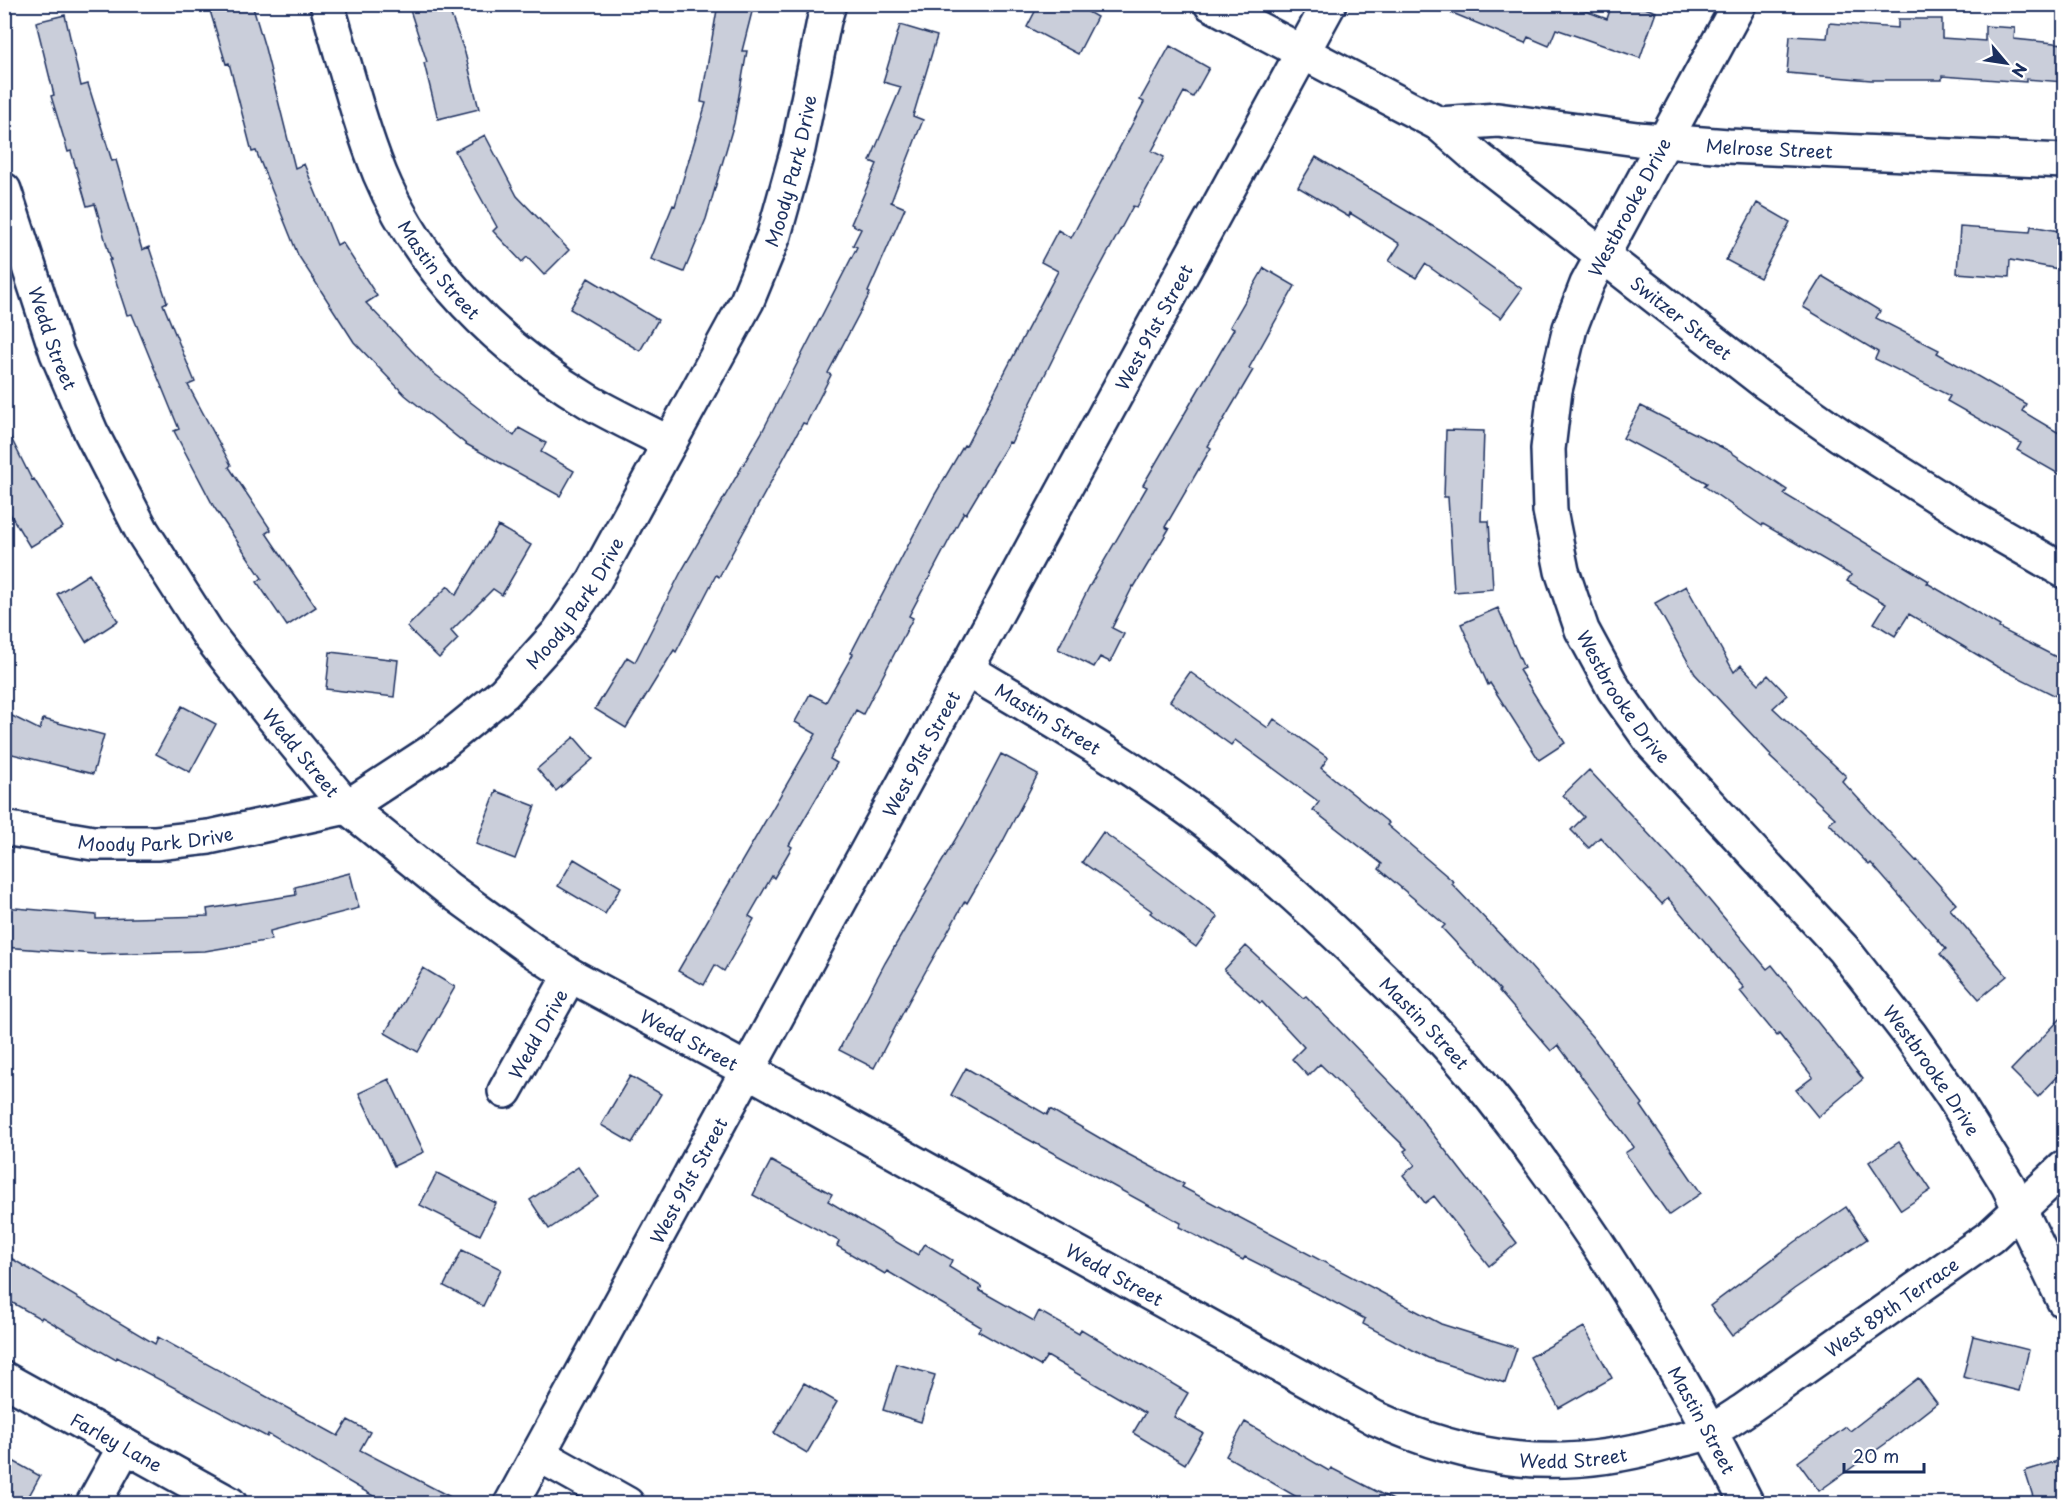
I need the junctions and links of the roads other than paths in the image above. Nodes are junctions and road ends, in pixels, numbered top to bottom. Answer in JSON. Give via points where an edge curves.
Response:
{"nodes":[{"id":1,"x":327,"y":4,"type":"edge"},
{"id":2,"x":829,"y":4,"type":"edge"},
{"id":3,"x":1211,"y":4,"type":"edge"},
{"id":4,"x":1329,"y":4,"type":"edge"},
{"id":5,"x":1739,"y":4,"type":"edge"},
{"id":6,"x":1302,"y":54,"type":"junction"},
{"id":7,"x":1439,"y":124,"type":"junction"},
{"id":8,"x":1665,"y":140,"type":"junction"},
{"id":9,"x":2064,"y":161,"type":"edge"},
{"id":10,"x":4,"y":190,"type":"edge"},
{"id":11,"x":1602,"y":256,"type":"junction"},
{"id":12,"x":669,"y":443,"type":"junction"},
{"id":13,"x":2064,"y":571,"type":"edge"},
{"id":14,"x":966,"y":669,"type":"junction"},
{"id":15,"x":347,"y":807,"type":"junction"},
{"id":16,"x":4,"y":828,"type":"edge"},
{"id":17,"x":570,"y":975,"type":"junction"},
{"id":18,"x":747,"y":1070,"type":"junction"},
{"id":19,"x":505,"y":1090,"type":"dead end"},
{"id":20,"x":2064,"y":1168,"type":"edge"},
{"id":21,"x":2020,"y":1210,"type":"junction"},
{"id":22,"x":2064,"y":1301,"type":"edge"},
{"id":23,"x":4,"y":1379,"type":"edge"},
{"id":24,"x":1708,"y":1432,"type":"junction"},
{"id":25,"x":125,"y":1446,"type":"junction"},
{"id":26,"x":538,"y":1454,"type":"junction"},
{"id":27,"x":93,"y":1503,"type":"edge"},
{"id":28,"x":230,"y":1503,"type":"edge"},
{"id":29,"x":511,"y":1503,"type":"edge"},
{"id":30,"x":627,"y":1503,"type":"edge"},
{"id":31,"x":1747,"y":1503,"type":"edge"}],
"edges":[{"from":1,"to":12,"type":"street","name":"Mastin Street","via":[[381,174],[405,223],[442,276],[480,318],[531,363],[589,402]]},
{"from":2,"to":12,"type":"street","name":"Moody Park Drive","via":[[798,149],[774,236],[747,301]]},
{"from":3,"to":6,"type":"street","name":"Switzer Street"},
{"from":4,"to":6,"type":"street","name":"West 91st Street"},
{"from":5,"to":8,"type":"street","name":"Westbrooke Drive"},
{"from":6,"to":7,"type":"street","name":"Switzer Street"},
{"from":6,"to":14,"type":"street","name":"West 91st Street"},
{"from":7,"to":8,"type":"street","name":"Melrose Street","via":[[1498,120]]},
{"from":7,"to":11,"type":"street","name":"Switzer Street"},
{"from":8,"to":9,"type":"street","name":"Melrose Street"},
{"from":8,"to":11,"type":"street","name":"Westbrooke Drive"},
{"from":10,"to":15,"type":"street","name":"Wedd Street","via":[[57,352],[91,432],[142,531],[208,634]]},
{"from":11,"to":13,"type":"street","name":"Switzer Street","via":[[1840,435]]},
{"from":11,"to":21,"type":"street","name":"Westbrooke Drive","via":[[1570,328],[1555,390],[1548,449],[1550,511],[1560,561],[1582,630],[1614,689],[1653,744],[1843,949],[1910,1035],[1952,1095]]},
{"from":12,"to":15,"type":"street","name":"Moody Park Drive","via":[[594,581],[558,633],[495,700],[434,750]]},
{"from":14,"to":18,"type":"street","name":"West 91st Street"},
{"from":14,"to":24,"type":"street","name":"Mastin Street","via":[[1145,778],[1235,844],[1316,914],[1412,1006],[1488,1092],[1568,1199],[1621,1280]]},
{"from":15,"to":16,"type":"street","name":"Moody Park Drive","via":[[209,837],[156,843],[93,843]]},
{"from":15,"to":17,"type":"street","name":"Wedd Street","via":[[447,888]]},
{"from":17,"to":18,"type":"street","name":"Wedd Street"},
{"from":17,"to":19,"type":"street","name":"Wedd Drive"},
{"from":18,"to":24,"type":"street","name":"Wedd Street","via":[[1405,1432],[1466,1452],[1519,1460],[1578,1461],[1631,1454]]},
{"from":18,"to":26,"type":"street","name":"West 91st Street"},
{"from":20,"to":21,"type":"street","name":"West 89th Terrace"},
{"from":21,"to":22,"type":"street","name":"Westbrooke Drive"},
{"from":21,"to":24,"type":"street","name":"West 89th Terrace","via":[[1981,1244]]},
{"from":23,"to":25,"type":"street","name":"Farley Lane"},
{"from":24,"to":31,"type":"street","name":"Mastin Street"},
{"from":25,"to":27,"type":"street"},
{"from":25,"to":28,"type":"street","name":"Farley Lane"},
{"from":26,"to":29,"type":"street","name":"West 91st Street"},
{"from":26,"to":30,"type":"street"}]}
